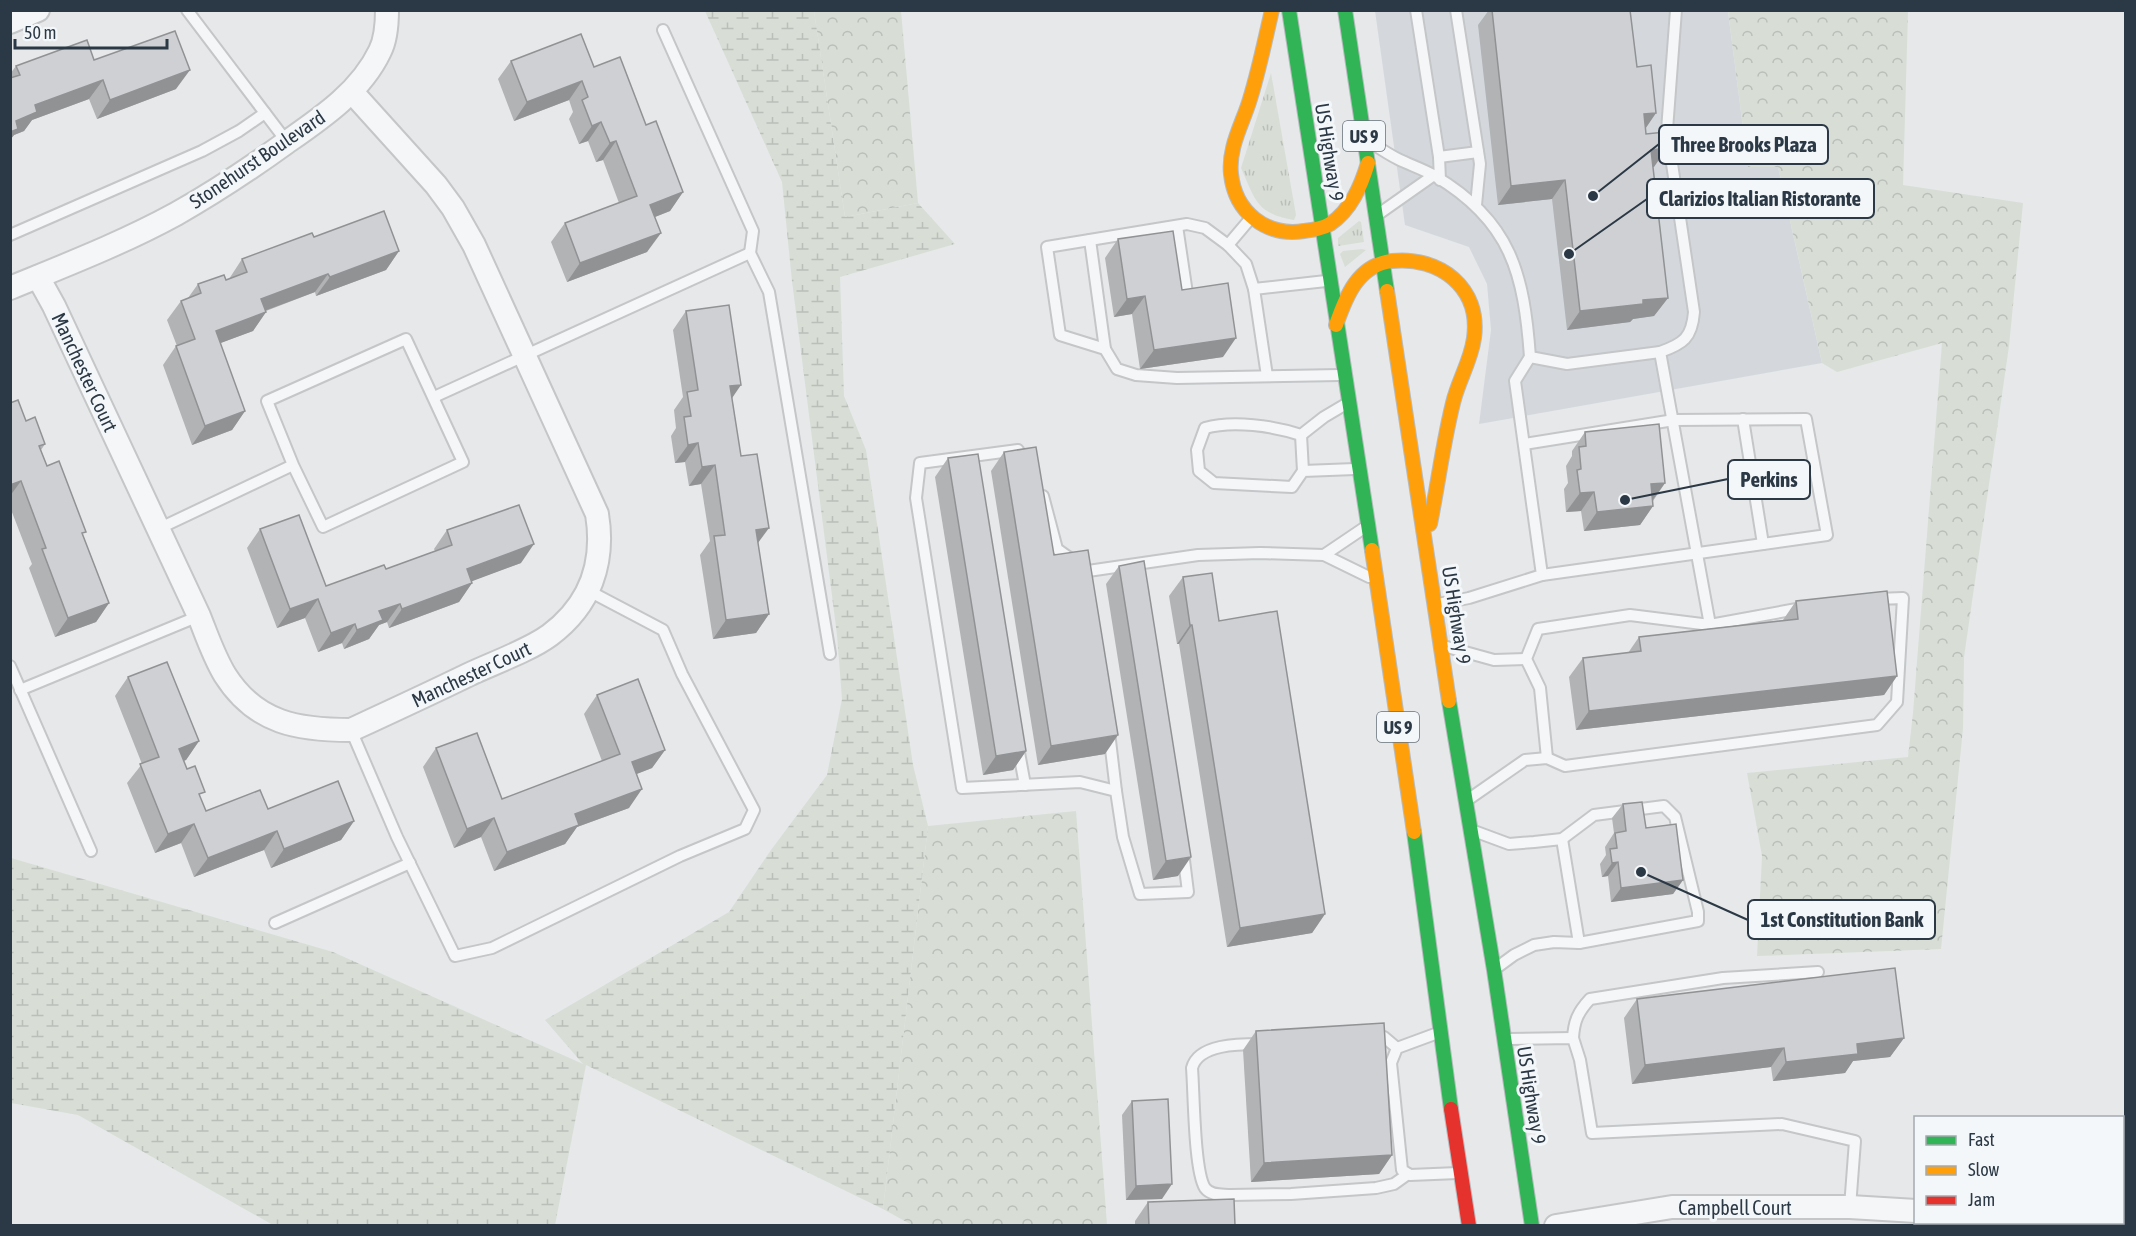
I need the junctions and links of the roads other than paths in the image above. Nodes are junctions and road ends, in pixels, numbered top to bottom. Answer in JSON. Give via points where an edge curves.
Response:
{"nodes":[{"id":1,"x":38,"y":10,"type":"edge"},
{"id":2,"x":187,"y":10,"type":"edge"},
{"id":3,"x":387,"y":10,"type":"edge"},
{"id":4,"x":1272,"y":10,"type":"edge"},
{"id":5,"x":1289,"y":10,"type":"edge"},
{"id":6,"x":1345,"y":10,"type":"edge"},
{"id":7,"x":1416,"y":10,"type":"edge"},
{"id":8,"x":1456,"y":10,"type":"edge"},
{"id":9,"x":1676,"y":10,"type":"edge"},
{"id":10,"x":10,"y":22,"type":"edge"},
{"id":11,"x":663,"y":30,"type":"dead end"},
{"id":12,"x":352,"y":92,"type":"junction"},
{"id":13,"x":265,"y":113,"type":"junction"},
{"id":14,"x":1365,"y":139,"type":"junction"},
{"id":15,"x":287,"y":142,"type":"junction"},
{"id":16,"x":1478,"y":152,"type":"junction"},
{"id":17,"x":1439,"y":157,"type":"junction"},
{"id":18,"x":1368,"y":163,"type":"junction"},
{"id":19,"x":1437,"y":178,"type":"junction"},
{"id":20,"x":1476,"y":205,"type":"junction"},
{"id":21,"x":1377,"y":216,"type":"junction"},
{"id":22,"x":1252,"y":217,"type":"junction"},
{"id":23,"x":1177,"y":226,"type":"junction"},
{"id":24,"x":1322,"y":229,"type":"junction"},
{"id":25,"x":10,"y":235,"type":"edge"},
{"id":26,"x":1090,"y":240,"type":"junction"},
{"id":27,"x":1228,"y":245,"type":"junction"},
{"id":28,"x":750,"y":253,"type":"junction"},
{"id":29,"x":1383,"y":261,"type":"junction"},
{"id":30,"x":38,"y":277,"type":"junction"},
{"id":31,"x":1329,"y":280,"type":"junction"},
{"id":32,"x":10,"y":288,"type":"edge"},
{"id":33,"x":1254,"y":290,"type":"junction"},
{"id":34,"x":1188,"y":300,"type":"edge"},
{"id":35,"x":1336,"y":325,"type":"junction"},
{"id":36,"x":1105,"y":349,"type":"junction"},
{"id":37,"x":1660,"y":352,"type":"junction"},
{"id":38,"x":525,"y":354,"type":"junction"},
{"id":39,"x":1530,"y":357,"type":"junction"},
{"id":40,"x":1344,"y":375,"type":"junction"},
{"id":41,"x":1266,"y":376,"type":"junction"},
{"id":42,"x":434,"y":397,"type":"junction"},
{"id":43,"x":1348,"y":403,"type":"junction"},
{"id":44,"x":1743,"y":419,"type":"junction"},
{"id":45,"x":1674,"y":420,"type":"junction"},
{"id":46,"x":1301,"y":435,"type":"junction"},
{"id":47,"x":1524,"y":444,"type":"junction"},
{"id":48,"x":1030,"y":449,"type":"edge"},
{"id":49,"x":970,"y":457,"type":"junction"},
{"id":50,"x":294,"y":465,"type":"junction"},
{"id":51,"x":972,"y":469,"type":"edge"},
{"id":52,"x":1358,"y":469,"type":"junction"},
{"id":53,"x":1303,"y":471,"type":"junction"},
{"id":54,"x":1039,"y":482,"type":"edge"},
{"id":55,"x":1366,"y":526,"type":"junction"},
{"id":56,"x":158,"y":529,"type":"junction"},
{"id":57,"x":1762,"y":544,"type":"junction"},
{"id":58,"x":1426,"y":546,"type":"junction"},
{"id":59,"x":1698,"y":554,"type":"junction"},
{"id":60,"x":1324,"y":555,"type":"junction"},
{"id":61,"x":1142,"y":564,"type":"junction"},
{"id":62,"x":1542,"y":575,"type":"junction"},
{"id":63,"x":1143,"y":576,"type":"edge"},
{"id":64,"x":1376,"y":580,"type":"junction"},
{"id":65,"x":589,"y":591,"type":"junction"},
{"id":66,"x":1863,"y":600,"type":"edge"},
{"id":67,"x":1436,"y":604,"type":"junction"},
{"id":68,"x":1809,"y":607,"type":"edge"},
{"id":69,"x":199,"y":616,"type":"junction"},
{"id":70,"x":1710,"y":625,"type":"junction"},
{"id":71,"x":1442,"y":646,"type":"junction"},
{"id":72,"x":830,"y":654,"type":"dead end"},
{"id":73,"x":1526,"y":658,"type":"junction"},
{"id":74,"x":10,"y":666,"type":"edge"},
{"id":75,"x":20,"y":690,"type":"junction"},
{"id":76,"x":1107,"y":722,"type":"edge"},
{"id":77,"x":351,"y":730,"type":"junction"},
{"id":78,"x":1017,"y":738,"type":"edge"},
{"id":79,"x":1547,"y":758,"type":"junction"},
{"id":80,"x":1025,"y":785,"type":"junction"},
{"id":81,"x":1116,"y":791,"type":"junction"},
{"id":82,"x":1465,"y":801,"type":"junction"},
{"id":83,"x":1470,"y":829,"type":"junction"},
{"id":84,"x":1562,"y":838,"type":"junction"},
{"id":85,"x":1182,"y":845,"type":"edge"},
{"id":86,"x":91,"y":851,"type":"dead end"},
{"id":87,"x":410,"y":863,"type":"junction"},
{"id":88,"x":275,"y":923,"type":"dead end"},
{"id":89,"x":1579,"y":943,"type":"junction"},
{"id":90,"x":1494,"y":970,"type":"junction"},
{"id":91,"x":1818,"y":972,"type":"dead end"},
{"id":92,"x":1440,"y":1033,"type":"junction"},
{"id":93,"x":1362,"y":1038,"type":"edge"},
{"id":94,"x":1573,"y":1038,"type":"junction"},
{"id":95,"x":1504,"y":1039,"type":"junction"},
{"id":96,"x":1272,"y":1043,"type":"edge"},
{"id":97,"x":1397,"y":1048,"type":"junction"},
{"id":98,"x":1461,"y":1173,"type":"junction"},
{"id":99,"x":1408,"y":1174,"type":"junction"},
{"id":100,"x":1850,"y":1207,"type":"junction"},
{"id":101,"x":1914,"y":1211,"type":"edge"},
{"id":102,"x":1653,"y":1218,"type":"edge"},
{"id":103,"x":1469,"y":1226,"type":"edge"},
{"id":104,"x":1532,"y":1226,"type":"edge"},
{"id":105,"x":1556,"y":1226,"type":"edge"}],
"edges":[{"from":1,"to":10,"type":"street"},
{"from":2,"to":13,"type":"lane"},
{"from":3,"to":12,"type":"street","name":"Stonehurst Boulevard","via":[[381,50]]},
{"from":4,"to":22,"type":"highway","via":[[1231,157],[1234,190]]},
{"from":5,"to":24,"type":"highway","name":"US Highway 9","number":"US 9"},
{"from":6,"to":14,"type":"highway","name":"US Highway 9","number":"US 9"},
{"from":7,"to":17,"type":"lane"},
{"from":8,"to":16,"type":"lane"},
{"from":9,"to":37,"type":"lane","via":[[1667,130],[1694,319],[1687,337]]},
{"from":11,"to":28,"type":"lane","via":[[753,231]]},
{"from":12,"to":15,"type":"street","name":"Stonehurst Boulevard"},
{"from":12,"to":38,"type":"street","name":"Manchester Court","via":[[453,207]]},
{"from":13,"to":15,"type":"lane"},
{"from":13,"to":25,"type":"lane","via":[[202,151]]},
{"from":14,"to":18,"type":"highway","name":"US Highway 9","number":"US 9"},
{"from":14,"to":19,"type":"lane"},
{"from":15,"to":30,"type":"street","name":"Stonehurst Boulevard","via":[[177,214]]},
{"from":16,"to":17,"type":"lane"},
{"from":16,"to":20,"type":"lane"},
{"from":17,"to":19,"type":"lane"},
{"from":18,"to":21,"type":"highway","name":"US Highway 9","number":"US 9"},
{"from":18,"to":24,"type":"highway","via":[[1359,191],[1346,211]]},
{"from":19,"to":20,"type":"lane"},
{"from":19,"to":21,"type":"lane"},
{"from":20,"to":39,"type":"lane","via":[[1502,236],[1515,263],[1527,317]]},
{"from":21,"to":29,"type":"highway","name":"US Highway 9","number":"US 9"},
{"from":22,"to":24,"type":"highway","via":[[1287,234]]},
{"from":22,"to":27,"type":"lane"},
{"from":23,"to":26,"type":"lane"},
{"from":23,"to":27,"type":"lane","via":[[1205,228]]},
{"from":23,"to":34,"type":"lane"},
{"from":24,"to":31,"type":"highway","name":"US Highway 9","number":"US 9"},
{"from":26,"to":36,"type":"lane"},
{"from":26,"to":36,"type":"lane","via":[[1047,247],[1060,335]]},
{"from":27,"to":33,"type":"lane","via":[[1246,264]]},
{"from":28,"to":38,"type":"lane"},
{"from":28,"to":72,"type":"lane","via":[[769,292]]},
{"from":29,"to":35,"type":"highway","via":[[1358,278],[1345,298]]},
{"from":29,"to":58,"type":"highway","name":"US Highway 9","number":"US 9"},
{"from":29,"to":58,"type":"highway","via":[[1414,260],[1434,265],[1462,287],[1474,317],[1474,338],[1454,401]]},
{"from":30,"to":32,"type":"street","name":"Stonehurst Boulevard"},
{"from":30,"to":56,"type":"street","name":"Manchester Court"},
{"from":31,"to":33,"type":"lane"},
{"from":31,"to":35,"type":"highway","name":"US Highway 9","number":"US 9"},
{"from":33,"to":41,"type":"lane"},
{"from":35,"to":40,"type":"highway","name":"US Highway 9","number":"US 9"},
{"from":36,"to":41,"type":"lane","via":[[1117,369],[1136,375]]},
{"from":37,"to":39,"type":"lane","via":[[1567,364]]},
{"from":37,"to":45,"type":"lane"},
{"from":38,"to":42,"type":"lane"},
{"from":38,"to":65,"type":"street","name":"Manchester Court","via":[[597,514],[598,557]]},
{"from":39,"to":47,"type":"lane","via":[[1515,381]]},
{"from":40,"to":41,"type":"lane"},
{"from":40,"to":43,"type":"highway","name":"US Highway 9","number":"US 9"},
{"from":42,"to":50,"type":"lane","via":[[406,339],[267,401]]},
{"from":42,"to":50,"type":"lane","via":[[463,462],[323,527]]},
{"from":43,"to":46,"type":"lane"},
{"from":43,"to":52,"type":"highway","name":"US Highway 9","number":"US 9"},
{"from":44,"to":45,"type":"lane"},
{"from":44,"to":57,"type":"lane"},
{"from":44,"to":57,"type":"lane","via":[[1806,418],[1827,534]]},
{"from":45,"to":47,"type":"lane"},
{"from":45,"to":59,"type":"lane"},
{"from":46,"to":53,"type":"lane"},
{"from":46,"to":53,"type":"lane","via":[[1281,428],[1219,424],[1205,428],[1197,450],[1199,471],[1214,483],[1292,487]]},
{"from":47,"to":62,"type":"lane"},
{"from":48,"to":49,"type":"lane"},
{"from":49,"to":51,"type":"lane"},
{"from":49,"to":80,"type":"lane","via":[[920,463],[916,498],[962,788]]},
{"from":50,"to":56,"type":"lane"},
{"from":52,"to":53,"type":"lane"},
{"from":52,"to":55,"type":"highway","name":"US Highway 9","number":"US 9"},
{"from":54,"to":61,"type":"lane","via":[[1058,549],[1089,577]]},
{"from":55,"to":60,"type":"lane"},
{"from":55,"to":64,"type":"highway","name":"US Highway 9","number":"US 9"},
{"from":56,"to":69,"type":"street","name":"Manchester Court"},
{"from":57,"to":59,"type":"lane"},
{"from":58,"to":67,"type":"highway","name":"US Highway 9","number":"US 9"},
{"from":59,"to":62,"type":"lane"},
{"from":59,"to":70,"type":"lane"},
{"from":60,"to":61,"type":"lane","via":[[1198,555]]},
{"from":60,"to":64,"type":"lane"},
{"from":61,"to":63,"type":"lane"},
{"from":62,"to":67,"type":"lane"},
{"from":64,"to":92,"type":"highway","name":"US Highway 9","number":"US 9"},
{"from":65,"to":77,"type":"street","name":"Manchester Court","via":[[571,617],[542,640]]},
{"from":65,"to":87,"type":"lane","via":[[663,630],[754,810],[745,830],[680,856],[492,948],[456,956]]},
{"from":66,"to":79,"type":"lane","via":[[1903,598],[1898,702],[1877,725],[1565,766]]},
{"from":67,"to":71,"type":"highway","name":"US Highway 9","number":"US 9"},
{"from":68,"to":70,"type":"lane"},
{"from":69,"to":75,"type":"lane"},
{"from":69,"to":77,"type":"street","name":"Manchester Court","via":[[225,675],[253,706],[295,726]]},
{"from":70,"to":73,"type":"lane","via":[[1630,615],[1538,628]]},
{"from":71,"to":73,"type":"lane","via":[[1494,660]]},
{"from":71,"to":82,"type":"highway","name":"US Highway 9","number":"US 9"},
{"from":73,"to":79,"type":"lane","via":[[1540,688]]},
{"from":74,"to":75,"type":"lane"},
{"from":75,"to":86,"type":"lane"},
{"from":76,"to":81,"type":"lane"},
{"from":77,"to":87,"type":"lane"},
{"from":78,"to":80,"type":"lane"},
{"from":79,"to":82,"type":"lane","via":[[1525,760]]},
{"from":80,"to":81,"type":"lane","via":[[1080,782]]},
{"from":81,"to":85,"type":"lane","via":[[1123,837],[1140,894],[1188,892]]},
{"from":82,"to":83,"type":"highway","name":"US Highway 9","number":"US 9"},
{"from":83,"to":84,"type":"lane","via":[[1509,844]]},
{"from":83,"to":90,"type":"highway","name":"US Highway 9","number":"US 9"},
{"from":84,"to":89,"type":"lane"},
{"from":84,"to":89,"type":"lane","via":[[1594,815],[1664,806],[1675,817],[1698,912],[1698,921]]},
{"from":87,"to":88,"type":"lane"},
{"from":89,"to":90,"type":"lane","via":[[1534,945]]},
{"from":90,"to":95,"type":"highway","name":"US Highway 9","number":"US 9"},
{"from":91,"to":94,"type":"lane","via":[[1723,978],[1590,999],[1579,1011]]},
{"from":92,"to":97,"type":"lane"},
{"from":92,"to":98,"type":"highway","name":"US Highway 9","number":"US 9"},
{"from":93,"to":97,"type":"lane","via":[[1384,1037]]},
{"from":94,"to":95,"type":"lane"},
{"from":94,"to":100,"type":"lane","via":[[1592,1133],[1782,1124],[1855,1141]]},
{"from":95,"to":104,"type":"highway","name":"US Highway 9","number":"US 9"},
{"from":96,"to":99,"type":"lane","via":[[1234,1045],[1205,1052],[1194,1060],[1199,1167],[1206,1189],[1213,1194],[1231,1195],[1345,1191],[1394,1184]]},
{"from":97,"to":99,"type":"lane","via":[[1391,1063],[1402,1170]]},
{"from":98,"to":99,"type":"lane"},
{"from":98,"to":103,"type":"highway","name":"US Highway 9","number":"US 9"},
{"from":100,"to":101,"type":"street","name":"Campbell Court"},
{"from":100,"to":102,"type":"street","name":"Campbell Court","via":[[1672,1207]]},
{"from":102,"to":105,"type":"street","name":"Campbell Court"}]}
